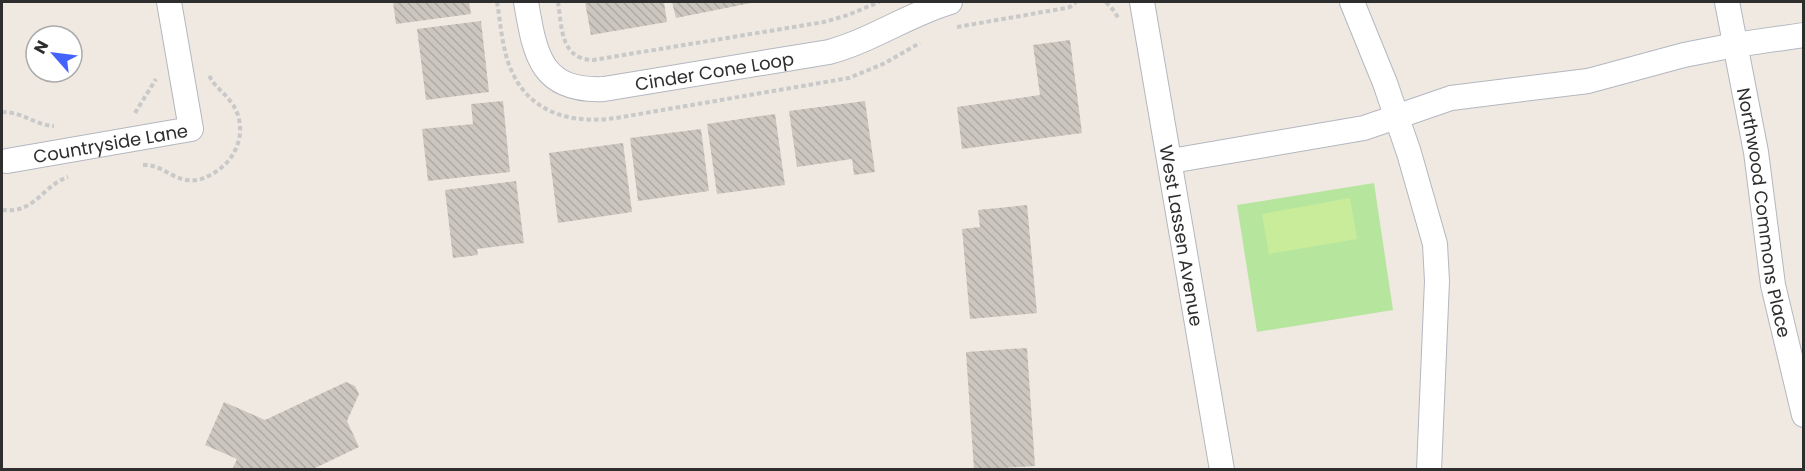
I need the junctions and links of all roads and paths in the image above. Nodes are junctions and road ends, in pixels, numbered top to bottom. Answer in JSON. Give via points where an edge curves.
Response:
{"nodes":[{"id":1,"x":169,"y":2,"type":"edge"},
{"id":2,"x":526,"y":2,"type":"edge"},
{"id":3,"x":558,"y":2,"type":"edge"},
{"id":4,"x":879,"y":2,"type":"edge"},
{"id":5,"x":950,"y":2,"type":"edge"},
{"id":6,"x":1142,"y":2,"type":"edge"},
{"id":7,"x":1352,"y":2,"type":"edge"},
{"id":8,"x":1727,"y":2,"type":"edge"},
{"id":9,"x":1803,"y":35,"type":"edge"},
{"id":10,"x":1735,"y":45,"type":"junction"},
{"id":11,"x":155,"y":70,"type":"dead end"},
{"id":12,"x":2,"y":112,"type":"edge"},
{"id":13,"x":126,"y":114,"type":"dead end"},
{"id":14,"x":1397,"y":118,"type":"junction"},
{"id":15,"x":60,"y":127,"type":"dead end"},
{"id":16,"x":8,"y":161,"type":"dead end"},
{"id":17,"x":1171,"y":161,"type":"junction"},
{"id":18,"x":1803,"y":414,"type":"edge"},
{"id":19,"x":1222,"y":470,"type":"edge"},
{"id":20,"x":1429,"y":470,"type":"edge"}],
"edges":[{"from":1,"to":16,"type":"street","name":"Countryside Lane","via":[[191,129]]},
{"from":2,"to":5,"type":"street","name":"Cinder Cone Loop","via":[[540,61],[562,82],[588,90],[829,52],[860,43],[922,10]]},
{"from":3,"to":4,"type":"path","via":[[567,48],[580,58],[593,60],[824,22]]},
{"from":6,"to":17,"type":"street","name":"West Lassen Avenue"},
{"from":7,"to":14,"type":"street"},
{"from":8,"to":10,"type":"street","name":"Northwood Commons Place"},
{"from":9,"to":10,"type":"street"},
{"from":10,"to":14,"type":"street","via":[[1588,81],[1451,98]]},
{"from":10,"to":18,"type":"street","name":"Northwood Commons Place","via":[[1755,152],[1773,285]]},
{"from":11,"to":13,"type":"path","via":[[157,81],[136,112]]},
{"from":12,"to":15,"type":"path","via":[[22,114],[41,124]]},
{"from":14,"to":17,"type":"street","via":[[1364,128]]},
{"from":14,"to":20,"type":"street","via":[[1430,224],[1437,265]]},
{"from":17,"to":19,"type":"street","name":"West Lassen Avenue"}]}
